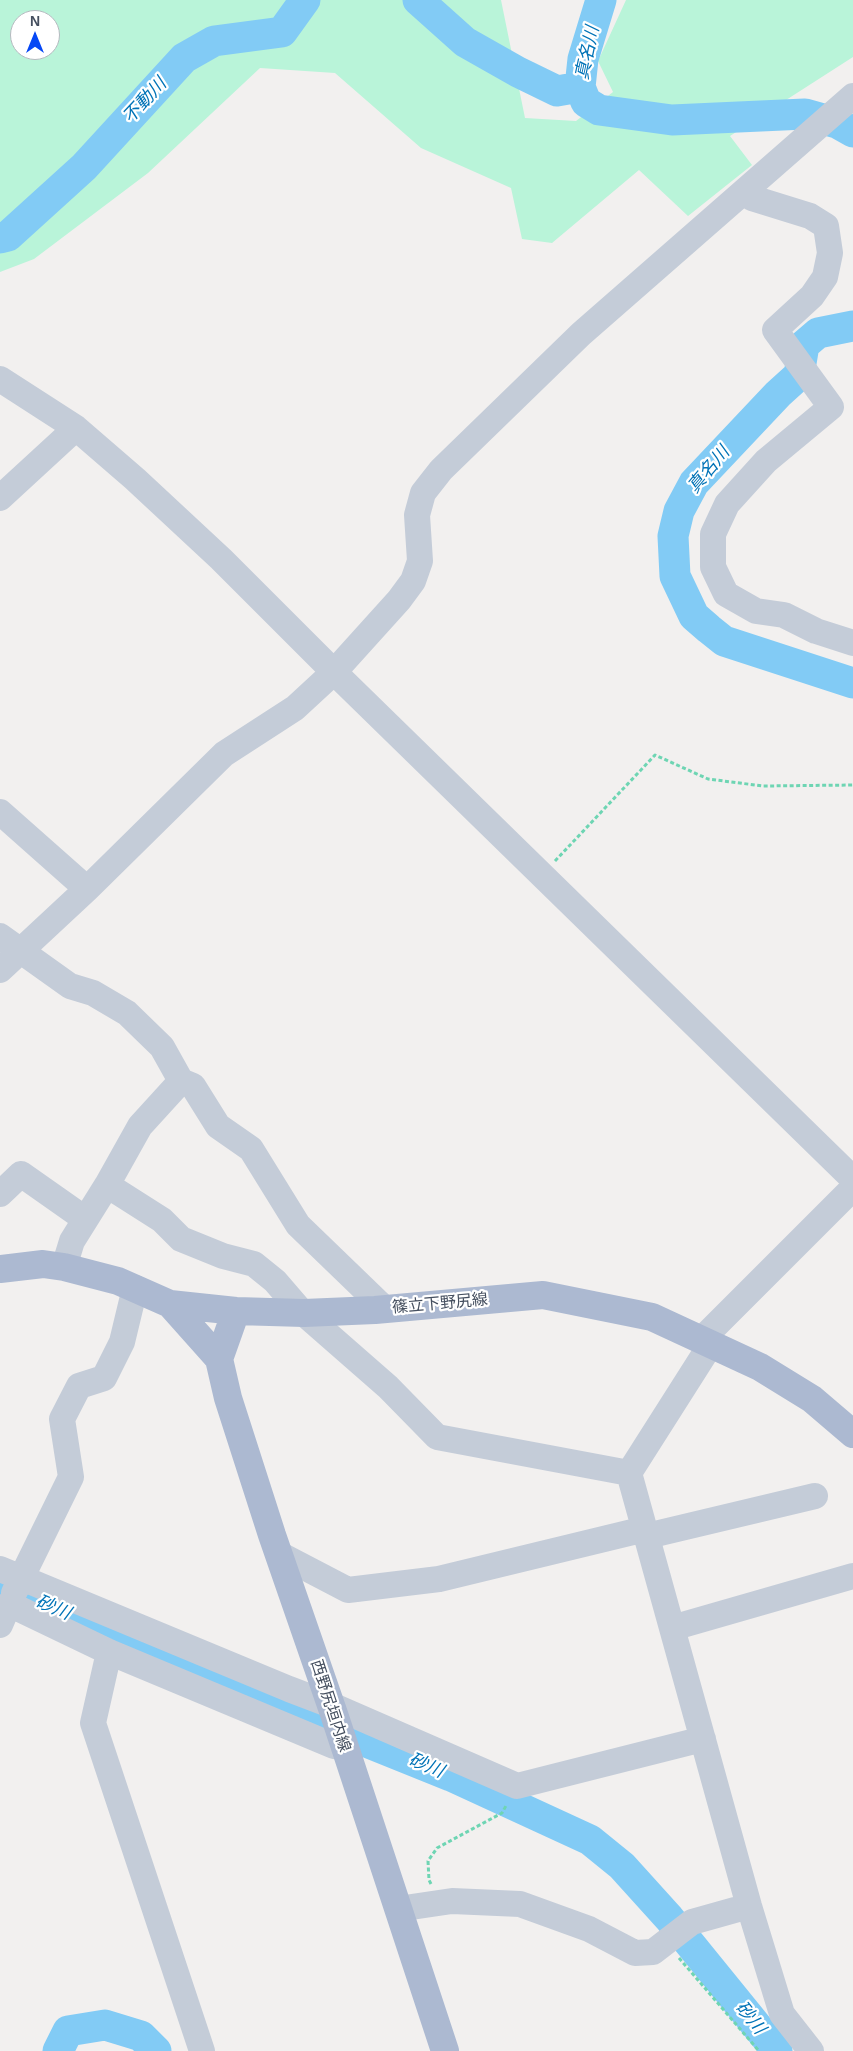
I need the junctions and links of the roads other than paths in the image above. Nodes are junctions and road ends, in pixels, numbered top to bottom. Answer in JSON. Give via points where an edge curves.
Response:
{"nodes":[{"id":1,"x":845,"y":103,"type":"edge"},
{"id":2,"x":746,"y":191,"type":"junction"},
{"id":3,"x":0,"y":379,"type":"edge"},
{"id":4,"x":76,"y":428,"type":"junction"},
{"id":5,"x":0,"y":498,"type":"edge"},
{"id":6,"x":853,"y":642,"type":"edge"},
{"id":7,"x":334,"y":672,"type":"junction"},
{"id":8,"x":0,"y":812,"type":"edge"},
{"id":9,"x":87,"y":889,"type":"junction"},
{"id":10,"x":10,"y":944,"type":"edge"},
{"id":11,"x":0,"y":970,"type":"edge"},
{"id":12,"x":181,"y":1081,"type":"junction"},
{"id":13,"x":853,"y":1179,"type":"edge"},
{"id":14,"x":107,"y":1185,"type":"junction"},
{"id":15,"x":853,"y":1188,"type":"edge"},
{"id":16,"x":0,"y":1194,"type":"edge"},
{"id":17,"x":85,"y":1219,"type":"junction"},
{"id":18,"x":64,"y":1267,"type":"junction"},
{"id":19,"x":0,"y":1269,"type":"edge"},
{"id":20,"x":135,"y":1288,"type":"junction"},
{"id":21,"x":170,"y":1304,"type":"junction"},
{"id":22,"x":385,"y":1309,"type":"junction"},
{"id":23,"x":236,"y":1311,"type":"junction"},
{"id":24,"x":304,"y":1313,"type":"junction"},
{"id":25,"x":706,"y":1342,"type":"junction"},
{"id":26,"x":219,"y":1359,"type":"junction"},
{"id":27,"x":853,"y":1434,"type":"edge"},
{"id":28,"x":629,"y":1474,"type":"junction"},
{"id":29,"x":814,"y":1496,"type":"dead end"},
{"id":30,"x":646,"y":1533,"type":"junction"},
{"id":31,"x":279,"y":1554,"type":"junction"},
{"id":32,"x":853,"y":1576,"type":"edge"},
{"id":33,"x":8,"y":1594,"type":"edge"},
{"id":34,"x":672,"y":1628,"type":"junction"},
{"id":35,"x":110,"y":1652,"type":"junction"},
{"id":36,"x":337,"y":1726,"type":"junction"},
{"id":37,"x":703,"y":1739,"type":"junction"},
{"id":38,"x":749,"y":1906,"type":"junction"},
{"id":39,"x":398,"y":1909,"type":"junction"},
{"id":40,"x":202,"y":2051,"type":"edge"},
{"id":41,"x":445,"y":2051,"type":"edge"},
{"id":42,"x":811,"y":2051,"type":"edge"}],
"edges":[{"from":1,"to":2,"type":"street"},
{"from":2,"to":6,"type":"street","via":[[752,198],[810,216],[826,226],[830,253],[825,277],[812,296],[775,330],[832,407],[766,461],[727,504],[713,534],[713,567],[726,594],[756,611],[784,615],[816,631]]},
{"from":2,"to":7,"type":"street","via":[[581,334],[441,470],[423,492],[417,515],[420,561],[413,581]]},
{"from":3,"to":4,"type":"street"},
{"from":4,"to":5,"type":"street"},
{"from":4,"to":7,"type":"street","via":[[207,546]]},
{"from":7,"to":9,"type":"street","via":[[295,708],[224,754]]},
{"from":7,"to":13,"type":"street"},
{"from":8,"to":9,"type":"street"},
{"from":9,"to":10,"type":"street"},
{"from":10,"to":11,"type":"street"},
{"from":10,"to":12,"type":"street","via":[[70,986],[93,993],[127,1013],[162,1047]]},
{"from":12,"to":14,"type":"street","via":[[140,1126]]},
{"from":12,"to":22,"type":"street","via":[[193,1086],[218,1126],[251,1148],[298,1225]]},
{"from":14,"to":17,"type":"street"},
{"from":14,"to":24,"type":"street","via":[[162,1220],[181,1239],[254,1264],[275,1281]]},
{"from":15,"to":25,"type":"street"},
{"from":16,"to":17,"type":"street","via":[[21,1174]]},
{"from":17,"to":18,"type":"street","via":[[72,1241]]},
{"from":18,"to":19,"type":"main road","name":"篠立下野尻線","via":[[43,1264]]},
{"from":18,"to":20,"type":"main road","name":"篠立下野尻線"},
{"from":20,"to":21,"type":"main road","name":"篠立下野尻線"},
{"from":20,"to":33,"type":"street","via":[[122,1342],[104,1378],[79,1386],[62,1419],[71,1477]]},
{"from":21,"to":23,"type":"main road","name":"篠立下野尻線"},
{"from":21,"to":26,"type":"main road","name":"西野尻垣内線"},
{"from":22,"to":24,"type":"main road","name":"篠立下野尻線"},
{"from":22,"to":25,"type":"main road","name":"篠立下野尻線","via":[[543,1295],[652,1317]]},
{"from":23,"to":24,"type":"main road","name":"篠立下野尻線"},
{"from":23,"to":26,"type":"main road"},
{"from":24,"to":28,"type":"street","via":[[388,1387],[437,1436]]},
{"from":25,"to":27,"type":"main road","name":"篠立下野尻線","via":[[760,1367],[812,1399]]},
{"from":25,"to":28,"type":"street"},
{"from":26,"to":31,"type":"main road","name":"西野尻垣内線","via":[[228,1398]]},
{"from":28,"to":30,"type":"street"},
{"from":29,"to":30,"type":"street"},
{"from":30,"to":31,"type":"street","via":[[439,1579],[348,1590]]},
{"from":30,"to":34,"type":"street"},
{"from":31,"to":36,"type":"main road","name":"西野尻垣内線"},
{"from":32,"to":34,"type":"street"},
{"from":33,"to":35,"type":"street"},
{"from":33,"to":36,"type":"street","via":[[280,1686]]},
{"from":34,"to":37,"type":"street"},
{"from":35,"to":36,"type":"street","via":[[334,1746]]},
{"from":35,"to":40,"type":"street","via":[[93,1723]]},
{"from":36,"to":37,"type":"street","via":[[517,1786]]},
{"from":36,"to":39,"type":"main road","name":"西野尻垣内線"},
{"from":37,"to":38,"type":"street"},
{"from":38,"to":39,"type":"street","via":[[677,1934],[653,1952],[635,1953],[590,1929],[520,1904],[444,1902]]},
{"from":38,"to":42,"type":"street","via":[[782,2014]]},
{"from":39,"to":41,"type":"main road","name":"西野尻垣内線"}]}
